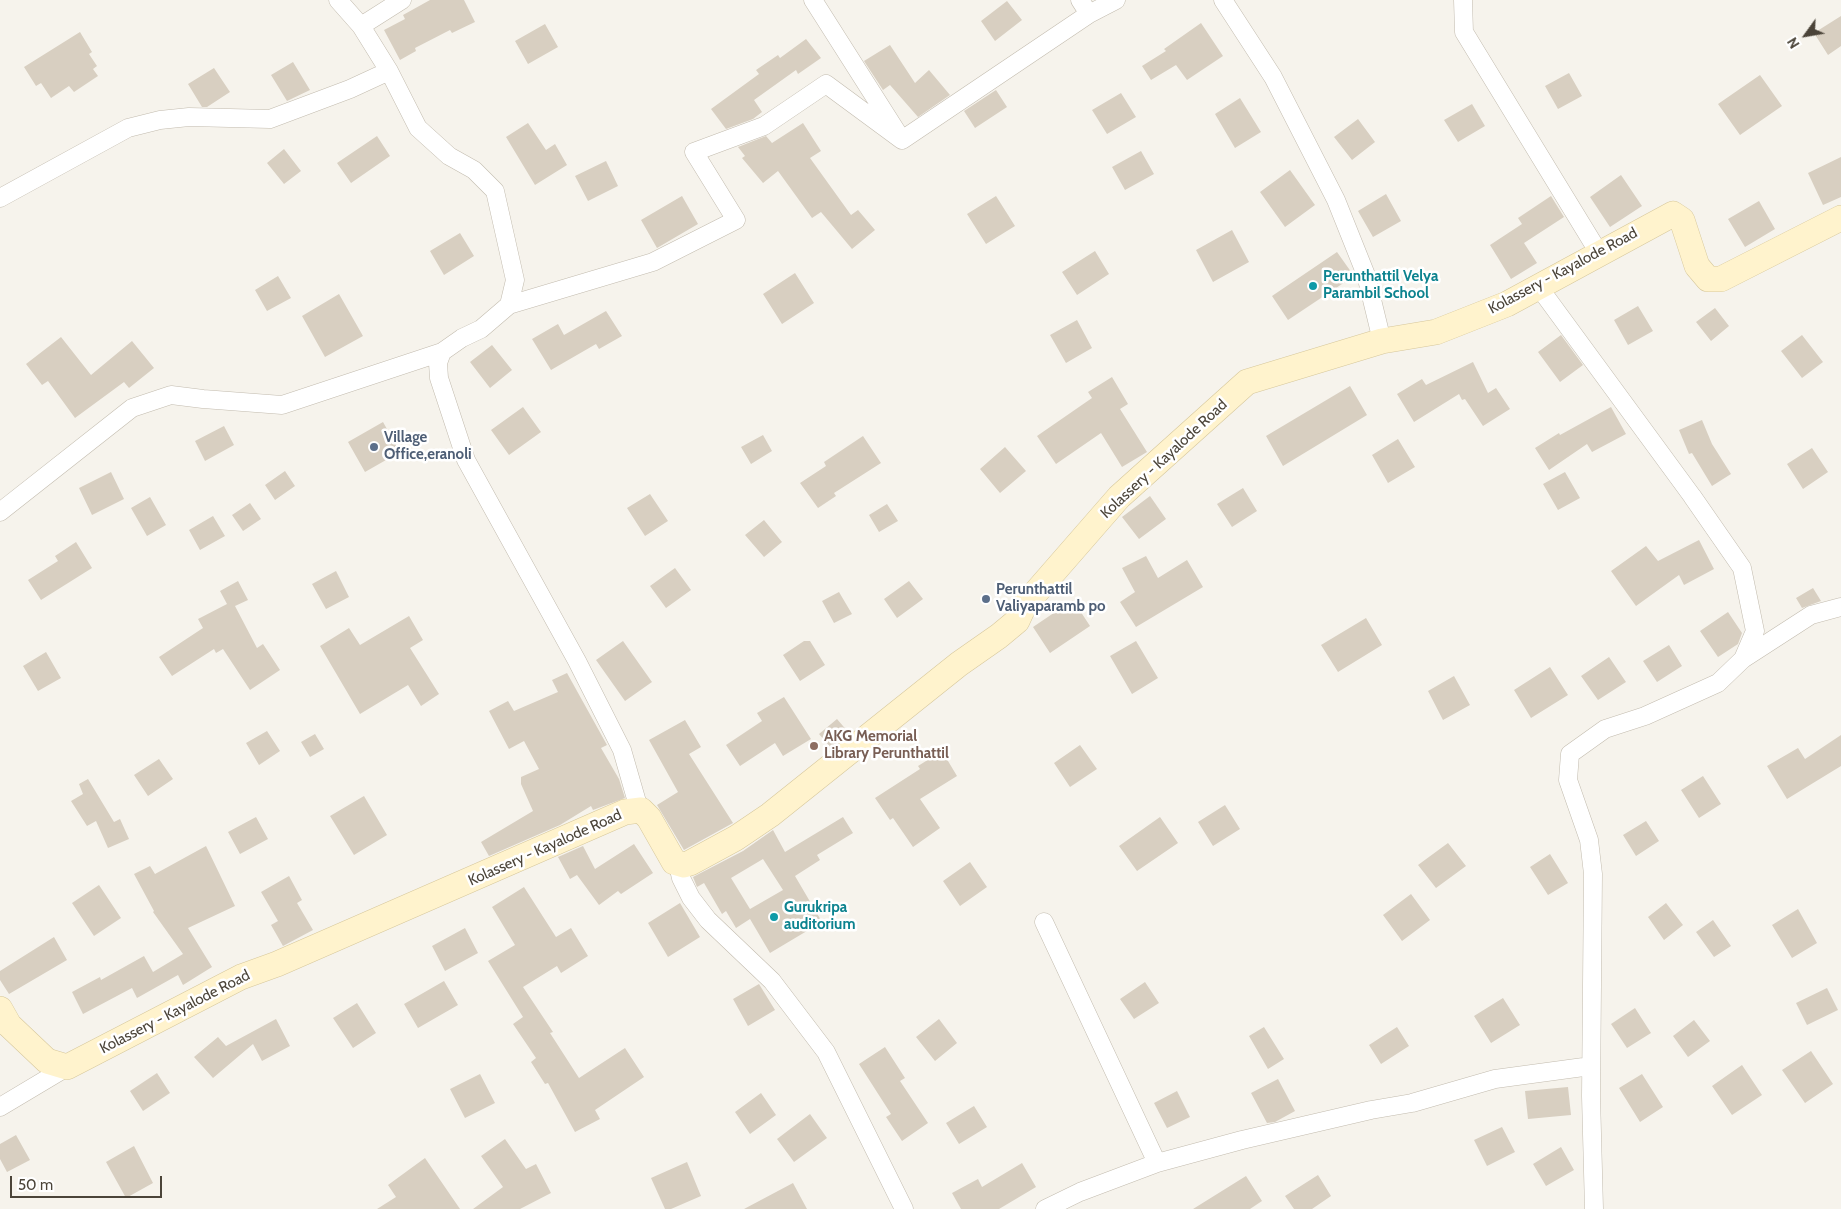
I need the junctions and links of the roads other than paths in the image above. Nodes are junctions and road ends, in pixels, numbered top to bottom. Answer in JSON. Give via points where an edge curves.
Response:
{"nodes":[{"id":1,"x":338,"y":0,"type":"edge"},
{"id":2,"x":402,"y":0,"type":"edge"},
{"id":3,"x":812,"y":0,"type":"edge"},
{"id":4,"x":1116,"y":0,"type":"edge"},
{"id":5,"x":1223,"y":0,"type":"edge"},
{"id":6,"x":1463,"y":0,"type":"edge"},
{"id":7,"x":1084,"y":7,"type":"edge"},
{"id":8,"x":361,"y":26,"type":"junction"},
{"id":9,"x":388,"y":71,"type":"junction"},
{"id":10,"x":902,"y":140,"type":"junction"},
{"id":11,"x":0,"y":198,"type":"edge"},
{"id":12,"x":1841,"y":218,"type":"edge"},
{"id":13,"x":1599,"y":253,"type":"junction"},
{"id":14,"x":1538,"y":286,"type":"junction"},
{"id":15,"x":509,"y":305,"type":"junction"},
{"id":16,"x":1382,"y":341,"type":"junction"},
{"id":17,"x":442,"y":352,"type":"junction"},
{"id":18,"x":0,"y":512,"type":"edge"},
{"id":19,"x":1841,"y":607,"type":"edge"},
{"id":20,"x":1743,"y":659,"type":"junction"},
{"id":21,"x":639,"y":809,"type":"junction"},
{"id":22,"x":678,"y":865,"type":"junction"},
{"id":23,"x":1044,"y":922,"type":"dead end"},
{"id":24,"x":0,"y":1009,"type":"edge"},
{"id":25,"x":1591,"y":1066,"type":"junction"},
{"id":26,"x":67,"y":1067,"type":"junction"},
{"id":27,"x":0,"y":1107,"type":"edge"},
{"id":28,"x":1156,"y":1163,"type":"junction"},
{"id":29,"x":904,"y":1209,"type":"edge"},
{"id":30,"x":1045,"y":1209,"type":"edge"},
{"id":31,"x":1594,"y":1209,"type":"edge"}],
"edges":[{"from":1,"to":8,"type":"street"},
{"from":2,"to":8,"type":"street"},
{"from":3,"to":10,"type":"street"},
{"from":4,"to":7,"type":"street"},
{"from":5,"to":16,"type":"street","via":[[1273,77],[1336,200],[1366,275]]},
{"from":6,"to":13,"type":"street","via":[[1464,32]]},
{"from":7,"to":10,"type":"street"},
{"from":8,"to":9,"type":"street"},
{"from":9,"to":11,"type":"street","via":[[270,119],[189,117],[128,128]]},
{"from":9,"to":15,"type":"street","via":[[418,128],[449,156],[474,170],[495,191],[515,280]]},
{"from":10,"to":15,"type":"street","via":[[826,84],[764,126],[694,152],[736,220],[653,262]]},
{"from":12,"to":13,"type":"main road","name":"Kolassery - Kayalode Road","via":[[1721,279],[1708,279],[1697,266],[1682,220],[1673,214]]},
{"from":13,"to":14,"type":"main road","name":"Kolassery - Kayalode Road"},
{"from":14,"to":16,"type":"main road","name":"Kolassery - Kayalode Road","via":[[1507,304],[1436,332]]},
{"from":14,"to":20,"type":"street","via":[[1742,568],[1755,631]]},
{"from":15,"to":17,"type":"street","via":[[481,329]]},
{"from":16,"to":22,"type":"main road","name":"Kolassery - Kayalode Road","via":[[1247,382],[1119,497],[1024,606],[1017,621],[770,815],[705,856]]},
{"from":17,"to":18,"type":"street","via":[[282,405],[171,395],[132,408]]},
{"from":17,"to":21,"type":"street","via":[[438,363],[440,378],[466,460],[577,660],[622,750]]},
{"from":19,"to":20,"type":"street","via":[[1811,615]]},
{"from":20,"to":25,"type":"street","via":[[1718,683],[1645,716],[1605,729],[1570,754],[1568,780],[1589,840],[1594,874]]},
{"from":21,"to":22,"type":"main road","name":"Kolassery - Kayalode Road","via":[[649,818]]},
{"from":21,"to":26,"type":"main road","name":"Kolassery - Kayalode Road","via":[[241,977]]},
{"from":22,"to":29,"type":"street","via":[[681,878],[696,905],[772,981],[826,1052]]},
{"from":23,"to":28,"type":"street"},
{"from":24,"to":26,"type":"main road","via":[[9,1025],[47,1061]]},
{"from":25,"to":28,"type":"street","via":[[1495,1079],[1412,1103],[1242,1140]]},
{"from":25,"to":31,"type":"street"},
{"from":26,"to":27,"type":"street"},
{"from":28,"to":30,"type":"street"}]}
